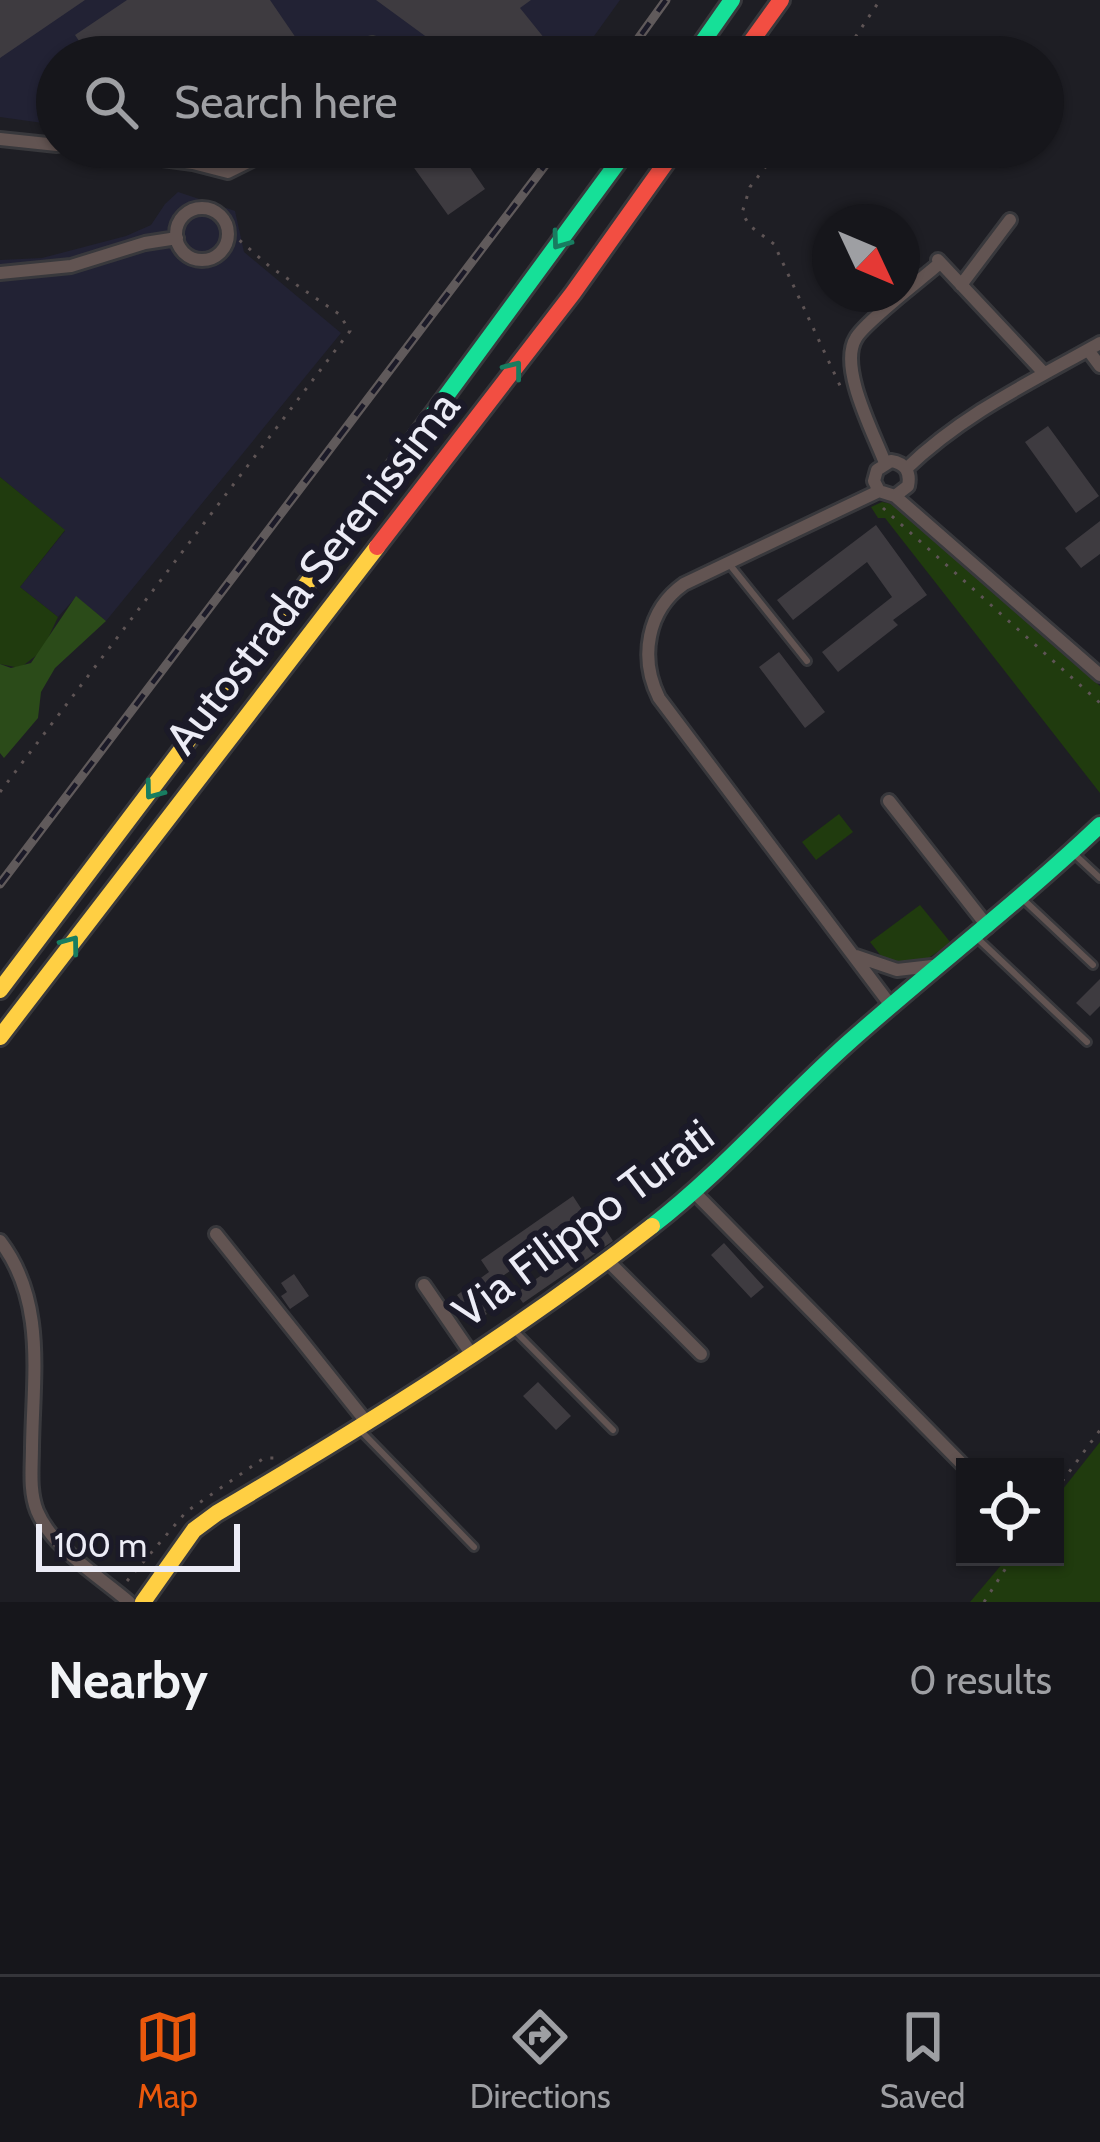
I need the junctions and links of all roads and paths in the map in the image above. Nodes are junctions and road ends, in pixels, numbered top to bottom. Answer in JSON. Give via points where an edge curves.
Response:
{"nodes":[{"id":1,"x":732,"y":0,"type":"edge"},
{"id":2,"x":781,"y":0,"type":"edge"},
{"id":3,"x":880,"y":0,"type":"edge"},
{"id":4,"x":707,"y":36,"type":"edge"},
{"id":5,"x":755,"y":36,"type":"edge"},
{"id":6,"x":856,"y":36,"type":"edge"},
{"id":7,"x":0,"y":140,"type":"edge"},
{"id":8,"x":36,"y":144,"type":"edge"},
{"id":9,"x":614,"y":168,"type":"edge"},
{"id":10,"x":662,"y":168,"type":"edge"},
{"id":11,"x":766,"y":168,"type":"edge"},
{"id":12,"x":1010,"y":220,"type":"dead end"},
{"id":13,"x":229,"y":231,"type":"junction"},
{"id":14,"x":177,"y":238,"type":"junction"},
{"id":15,"x":0,"y":273,"type":"edge"},
{"id":16,"x":961,"y":285,"type":"junction"},
{"id":17,"x":1094,"y":347,"type":"edge"},
{"id":18,"x":1100,"y":366,"type":"edge"},
{"id":19,"x":1044,"y":373,"type":"junction"},
{"id":20,"x":844,"y":394,"type":"dead end"},
{"id":21,"x":885,"y":463,"type":"junction"},
{"id":22,"x":906,"y":469,"type":"junction"},
{"id":23,"x":875,"y":494,"type":"junction"},
{"id":24,"x":895,"y":496,"type":"junction"},
{"id":25,"x":728,"y":562,"type":"junction"},
{"id":26,"x":806,"y":662,"type":"dead end"},
{"id":27,"x":1100,"y":675,"type":"edge"},
{"id":28,"x":1100,"y":704,"type":"edge"},
{"id":29,"x":0,"y":792,"type":"edge"},
{"id":30,"x":889,"y":801,"type":"dead end"},
{"id":31,"x":1100,"y":825,"type":"edge"},
{"id":32,"x":1072,"y":852,"type":"junction"},
{"id":33,"x":1100,"y":878,"type":"edge"},
{"id":34,"x":1022,"y":898,"type":"junction"},
{"id":35,"x":982,"y":932,"type":"junction"},
{"id":36,"x":850,"y":952,"type":"junction"},
{"id":37,"x":943,"y":964,"type":"junction"},
{"id":38,"x":1093,"y":965,"type":"dead end"},
{"id":39,"x":0,"y":990,"type":"edge"},
{"id":40,"x":892,"y":1007,"type":"junction"},
{"id":41,"x":0,"y":1037,"type":"edge"},
{"id":42,"x":1087,"y":1042,"type":"dead end"},
{"id":43,"x":695,"y":1193,"type":"junction"},
{"id":44,"x":216,"y":1234,"type":"dead end"},
{"id":45,"x":0,"y":1241,"type":"edge"},
{"id":46,"x":608,"y":1261,"type":"junction"},
{"id":47,"x":424,"y":1285,"type":"dead end"},
{"id":48,"x":510,"y":1324,"type":"junction"},
{"id":49,"x":470,"y":1352,"type":"junction"},
{"id":50,"x":701,"y":1354,"type":"dead end"},
{"id":51,"x":364,"y":1427,"type":"junction"},
{"id":52,"x":613,"y":1430,"type":"dead end"},
{"id":53,"x":1100,"y":1430,"type":"edge"},
{"id":54,"x":956,"y":1458,"type":"edge"},
{"id":55,"x":1064,"y":1479,"type":"edge"},
{"id":56,"x":474,"y":1547,"type":"dead end"},
{"id":57,"x":1007,"y":1566,"type":"edge"},
{"id":58,"x":129,"y":1602,"type":"edge"},
{"id":59,"x":143,"y":1602,"type":"edge"},
{"id":60,"x":984,"y":1602,"type":"edge"}],
"edges":[{"from":1,"to":4,"type":"main road"},
{"from":2,"to":5,"type":"main road"},
{"from":3,"to":6,"type":"path"},
{"from":7,"to":8,"type":"street"},
{"from":9,"to":39,"type":"main road","name":"Autostrada Serenissima","one_way":true},
{"from":41,"to":10,"type":"main road","name":"Autostrada Serenissima","one_way":true},
{"from":11,"to":20,"type":"path","via":[[742,213],[774,244]]},
{"from":12,"to":16,"type":"street"},
{"from":13,"to":14,"type":"street","via":[[219,254],[202,260],[185,254]]},
{"from":13,"to":14,"type":"street","via":[[215,211],[200,208],[179,221]]},
{"from":13,"to":29,"type":"path","via":[[339,314],[350,332]]},
{"from":14,"to":15,"type":"street","via":[[71,266]]},
{"from":16,"to":19,"type":"street"},
{"from":16,"to":21,"type":"street","via":[[938,261],[856,338],[851,368]]},
{"from":17,"to":18,"type":"street"},
{"from":17,"to":19,"type":"street"},
{"from":19,"to":22,"type":"street","via":[[943,434]]},
{"from":21,"to":22,"type":"street"},
{"from":21,"to":23,"type":"street","via":[[874,476]]},
{"from":22,"to":24,"type":"street","via":[[908,486]]},
{"from":23,"to":24,"type":"street"},
{"from":23,"to":25,"type":"street"},
{"from":23,"to":28,"type":"path"},
{"from":24,"to":27,"type":"street"},
{"from":25,"to":26,"type":"lane"},
{"from":25,"to":36,"type":"street","via":[[660,607],[648,644],[651,682]]},
{"from":30,"to":35,"type":"street"},
{"from":31,"to":32,"type":"main road","name":"Via Filippo Turati"},
{"from":32,"to":33,"type":"lane"},
{"from":32,"to":34,"type":"main road","name":"Via Filippo Turati"},
{"from":34,"to":35,"type":"main road","name":"Via Filippo Turati"},
{"from":34,"to":38,"type":"lane"},
{"from":35,"to":37,"type":"main road","name":"Via Filippo Turati"},
{"from":35,"to":42,"type":"lane"},
{"from":36,"to":37,"type":"street","via":[[897,970]]},
{"from":36,"to":40,"type":"street"},
{"from":37,"to":40,"type":"main road","name":"Via Filippo Turati"},
{"from":40,"to":43,"type":"main road","name":"Via Filippo Turati"},
{"from":43,"to":46,"type":"main road","name":"Via Filippo Turati"},
{"from":43,"to":54,"type":"street"},
{"from":44,"to":51,"type":"street"},
{"from":45,"to":58,"type":"street","via":[[19,1271],[34,1324],[37,1510]]},
{"from":46,"to":48,"type":"main road","name":"Via Filippo Turati"},
{"from":46,"to":50,"type":"street"},
{"from":47,"to":49,"type":"street"},
{"from":48,"to":49,"type":"main road","name":"Via Filippo Turati"},
{"from":48,"to":52,"type":"lane"},
{"from":49,"to":51,"type":"main road","name":"Via Filippo Turati"},
{"from":51,"to":56,"type":"lane"},
{"from":51,"to":59,"type":"main road","name":"Via Filippo Turati","via":[[194,1530]]},
{"from":53,"to":55,"type":"path"},
{"from":57,"to":60,"type":"path"}]}
